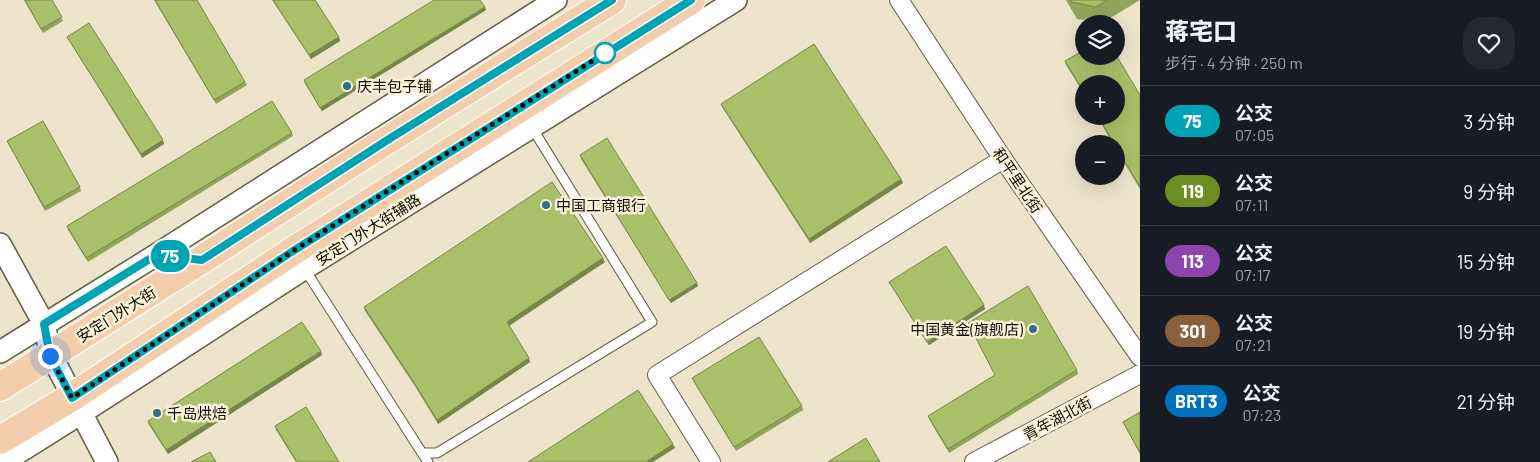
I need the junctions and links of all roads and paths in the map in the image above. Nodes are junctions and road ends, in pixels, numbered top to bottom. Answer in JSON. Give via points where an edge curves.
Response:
{"nodes":[{"id":1,"x":556,"y":0,"type":"edge"},
{"id":2,"x":612,"y":0,"type":"edge"},
{"id":3,"x":691,"y":0,"type":"edge"},
{"id":4,"x":736,"y":0,"type":"edge"},
{"id":5,"x":899,"y":0,"type":"edge"},
{"id":6,"x":525,"y":117,"type":"junction"},
{"id":7,"x":1003,"y":159,"type":"junction"},
{"id":8,"x":0,"y":244,"type":"edge"},
{"id":9,"x":156,"y":255,"type":"junction"},
{"id":10,"x":202,"y":260,"type":"junction"},
{"id":11,"x":299,"y":260,"type":"junction"},
{"id":12,"x":44,"y":324,"type":"junction"},
{"id":13,"x":0,"y":352,"type":"edge"},
{"id":14,"x":50,"y":356,"type":"junction"},
{"id":15,"x":1140,"y":357,"type":"edge"},
{"id":16,"x":1140,"y":374,"type":"edge"},
{"id":17,"x":0,"y":387,"type":"edge"},
{"id":18,"x":76,"y":406,"type":"junction"},
{"id":19,"x":0,"y":440,"type":"edge"},
{"id":20,"x":422,"y":453,"type":"junction"},
{"id":21,"x":3,"y":462,"type":"edge"},
{"id":22,"x":107,"y":462,"type":"edge"},
{"id":23,"x":428,"y":462,"type":"edge"},
{"id":24,"x":711,"y":462,"type":"edge"},
{"id":25,"x":974,"y":462,"type":"edge"}],
"edges":[{"from":1,"to":9,"type":"street"},
{"from":2,"to":10,"type":"main road","name":"安定门外大街"},
{"from":3,"to":6,"type":"main road"},
{"from":4,"to":6,"type":"street"},
{"from":5,"to":7,"type":"street","name":"和平里北街"},
{"from":6,"to":11,"type":"main road"},
{"from":6,"to":20,"type":"lane","via":[[652,322],[437,453]]},
{"from":7,"to":15,"type":"street","name":"和平里北街"},
{"from":7,"to":24,"type":"street","via":[[657,375]]},
{"from":8,"to":12,"type":"street"},
{"from":9,"to":10,"type":"street"},
{"from":9,"to":12,"type":"street"},
{"from":10,"to":14,"type":"main road","name":"安定门外大街"},
{"from":11,"to":18,"type":"main road"},
{"from":11,"to":20,"type":"lane"},
{"from":12,"to":13,"type":"street"},
{"from":12,"to":14,"type":"street"},
{"from":14,"to":17,"type":"main road","name":"安定门外大街"},
{"from":14,"to":18,"type":"street"},
{"from":16,"to":25,"type":"street","name":"青年湖北街"},
{"from":18,"to":19,"type":"main road"},
{"from":18,"to":21,"type":"street"},
{"from":18,"to":22,"type":"street"},
{"from":20,"to":23,"type":"lane"}]}
